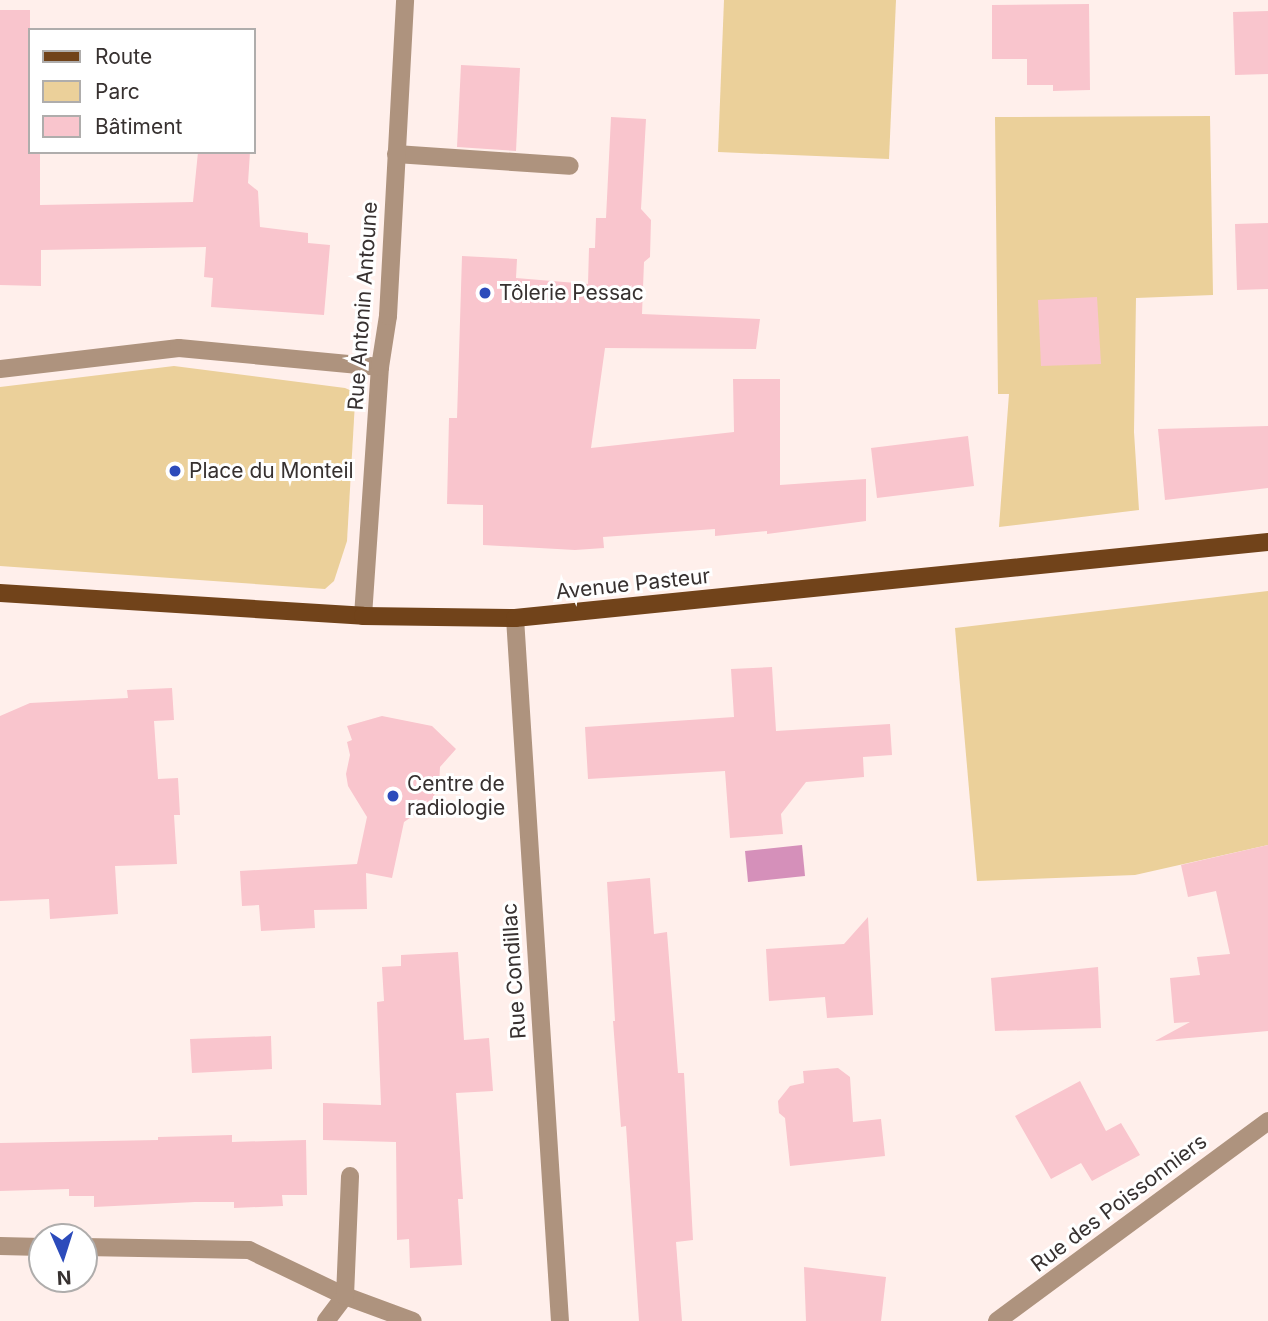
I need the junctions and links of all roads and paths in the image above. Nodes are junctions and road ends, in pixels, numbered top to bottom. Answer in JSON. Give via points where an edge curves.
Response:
{"nodes":[{"id":1,"x":405,"y":0,"type":"edge"},
{"id":2,"x":396,"y":154,"type":"junction"},
{"id":3,"x":570,"y":166,"type":"dead end"},
{"id":4,"x":380,"y":367,"type":"junction"},
{"id":5,"x":0,"y":369,"type":"edge"},
{"id":6,"x":1268,"y":542,"type":"edge"},
{"id":7,"x":0,"y":593,"type":"edge"},
{"id":8,"x":363,"y":615,"type":"junction"},
{"id":9,"x":515,"y":618,"type":"junction"},
{"id":10,"x":1268,"y":1121,"type":"edge"},
{"id":11,"x":350,"y":1176,"type":"dead end"},
{"id":12,"x":0,"y":1246,"type":"edge"},
{"id":13,"x":28,"y":1247,"type":"edge"},
{"id":14,"x":98,"y":1247,"type":"edge"},
{"id":15,"x":345,"y":1296,"type":"junction"},
{"id":16,"x":326,"y":1321,"type":"edge"},
{"id":17,"x":413,"y":1321,"type":"edge"},
{"id":18,"x":560,"y":1321,"type":"edge"},
{"id":19,"x":998,"y":1321,"type":"edge"}],
"edges":[{"from":1,"to":2,"type":"street","name":"Rue Antonin Antoune"},
{"from":2,"to":3,"type":"street"},
{"from":2,"to":4,"type":"street","name":"Rue Antonin Antoune","via":[[388,316]]},
{"from":4,"to":5,"type":"street","via":[[179,348]]},
{"from":4,"to":8,"type":"street","name":"Rue Antonin Antoune"},
{"from":6,"to":9,"type":"main road","name":"Avenue Pasteur"},
{"from":7,"to":8,"type":"main road","name":"Avenue Pasteur"},
{"from":8,"to":9,"type":"main road","name":"Avenue Pasteur"},
{"from":9,"to":18,"type":"street","name":"Rue Condillac"},
{"from":10,"to":19,"type":"street","name":"Rue des Poissonniers"},
{"from":11,"to":15,"type":"street"},
{"from":12,"to":13,"type":"street"},
{"from":14,"to":15,"type":"street","via":[[249,1250]]},
{"from":15,"to":16,"type":"street"},
{"from":15,"to":17,"type":"street"}]}
